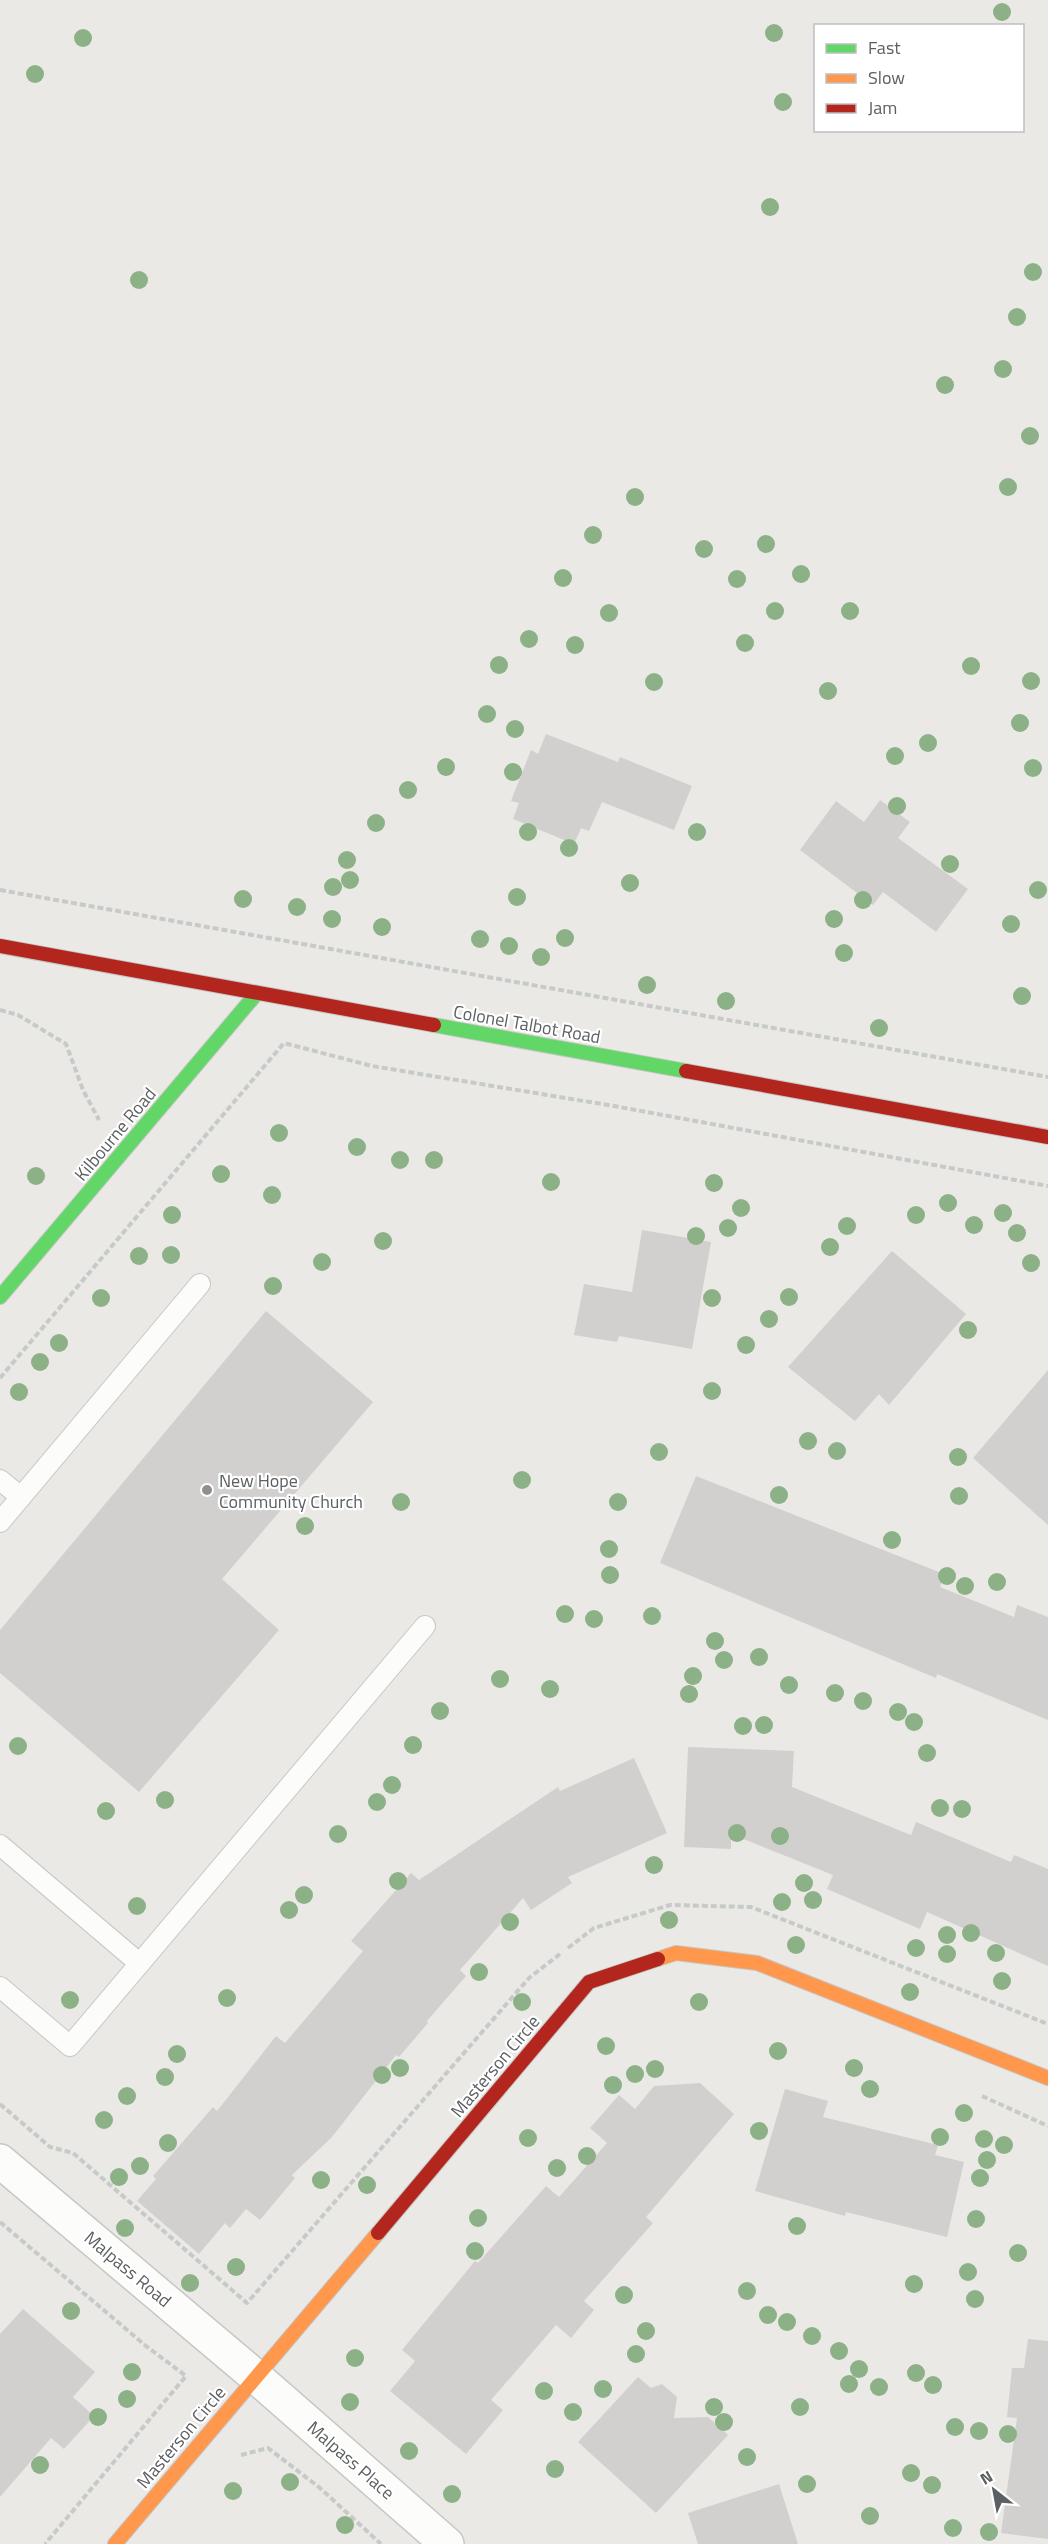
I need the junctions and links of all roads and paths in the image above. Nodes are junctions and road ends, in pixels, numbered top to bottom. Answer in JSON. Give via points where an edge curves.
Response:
{"nodes":[{"id":1,"x":0,"y":890,"type":"edge"},
{"id":2,"x":0,"y":946,"type":"edge"},
{"id":3,"x":256,"y":993,"type":"junction"},
{"id":4,"x":0,"y":1010,"type":"edge"},
{"id":5,"x":1048,"y":1077,"type":"edge"},
{"id":6,"x":100,"y":1119,"type":"dead end"},
{"id":7,"x":1048,"y":1137,"type":"edge"},
{"id":8,"x":1048,"y":1186,"type":"edge"},
{"id":9,"x":200,"y":1284,"type":"dead end"},
{"id":10,"x":0,"y":1297,"type":"edge"},
{"id":11,"x":0,"y":1378,"type":"edge"},
{"id":12,"x":0,"y":1480,"type":"edge"},
{"id":13,"x":21,"y":1497,"type":"junction"},
{"id":14,"x":0,"y":1522,"type":"edge"},
{"id":15,"x":425,"y":1626,"type":"dead end"},
{"id":16,"x":0,"y":1845,"type":"edge"},
{"id":17,"x":139,"y":1963,"type":"junction"},
{"id":18,"x":0,"y":1987,"type":"edge"},
{"id":19,"x":1048,"y":2078,"type":"edge"},
{"id":20,"x":973,"y":2091,"type":"dead end"},
{"id":21,"x":1048,"y":2126,"type":"edge"},
{"id":22,"x":0,"y":2161,"type":"edge"},
{"id":23,"x":0,"y":2222,"type":"edge"},
{"id":24,"x":255,"y":2376,"type":"junction"},
{"id":25,"x":238,"y":2456,"type":"dead end"},
{"id":26,"x":45,"y":2544,"type":"edge"},
{"id":27,"x":115,"y":2544,"type":"edge"},
{"id":28,"x":381,"y":2544,"type":"edge"},
{"id":29,"x":447,"y":2544,"type":"edge"}],
"edges":[{"from":1,"to":5,"type":"path"},
{"from":2,"to":3,"type":"street","name":"Colonel Talbot Road"},
{"from":3,"to":7,"type":"street","name":"Colonel Talbot Road"},
{"from":3,"to":10,"type":"street","name":"Kilbourne Road"},
{"from":4,"to":6,"type":"path","via":[[18,1015],[66,1044],[83,1090]]},
{"from":8,"to":11,"type":"path","via":[[372,1066],[284,1043]]},
{"from":9,"to":13,"type":"lane"},
{"from":12,"to":13,"type":"lane"},
{"from":13,"to":14,"type":"lane"},
{"from":15,"to":17,"type":"lane"},
{"from":16,"to":17,"type":"lane"},
{"from":17,"to":18,"type":"lane","via":[[70,2046]]},
{"from":19,"to":24,"type":"street","name":"Masterson Circle","via":[[757,1963],[676,1953],[589,1982]]},
{"from":20,"to":21,"type":"path"},
{"from":22,"to":24,"type":"street","name":"Malpass Road"},
{"from":23,"to":26,"type":"path","via":[[186,2376]]},
{"from":24,"to":27,"type":"street","name":"Masterson Circle"},
{"from":24,"to":29,"type":"street","name":"Malpass Place"},
{"from":25,"to":28,"type":"path","via":[[268,2448],[320,2488]]}]}
